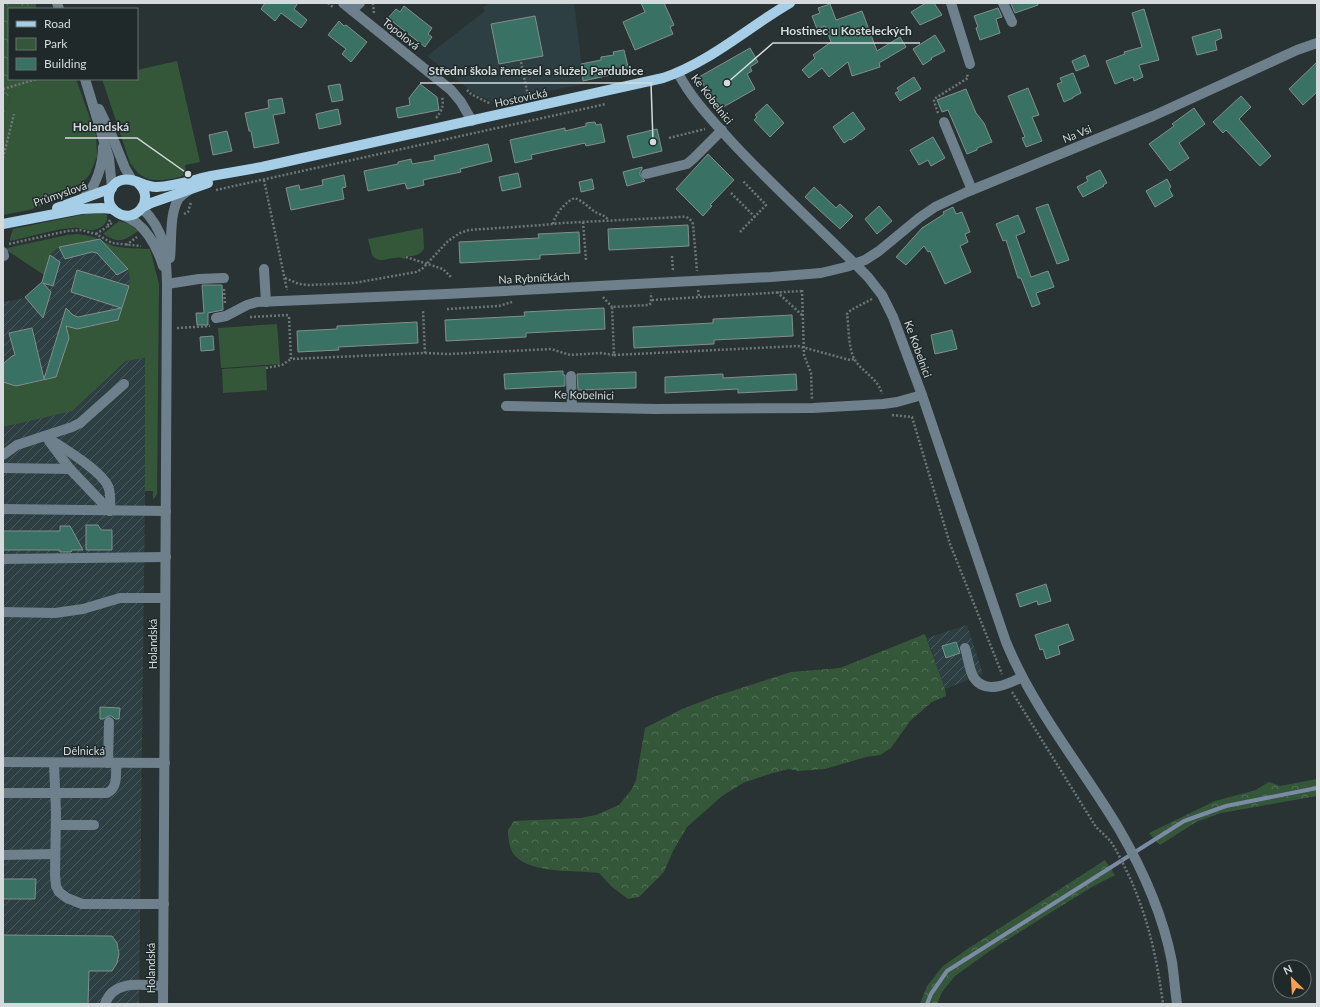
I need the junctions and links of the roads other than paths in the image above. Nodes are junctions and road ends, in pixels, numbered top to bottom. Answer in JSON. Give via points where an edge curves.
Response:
{"nodes":[{"id":1,"x":343,"y":3,"type":"edge"},
{"id":2,"x":790,"y":3,"type":"edge"},
{"id":3,"x":951,"y":3,"type":"edge"},
{"id":4,"x":1003,"y":3,"type":"edge"},
{"id":5,"x":356,"y":7,"type":"edge"},
{"id":6,"x":1012,"y":22,"type":"dead end"},
{"id":7,"x":1317,"y":43,"type":"edge"},
{"id":8,"x":968,"y":68,"type":"road end"},
{"id":9,"x":678,"y":73,"type":"junction"},
{"id":10,"x":86,"y":80,"type":"edge"},
{"id":11,"x":472,"y":121,"type":"junction"},
{"id":12,"x":944,"y":122,"type":"road end"},
{"id":13,"x":722,"y":130,"type":"junction"},
{"id":14,"x":101,"y":133,"type":"junction"},
{"id":15,"x":262,"y":167,"type":"junction"},
{"id":16,"x":646,"y":174,"type":"dead end"},
{"id":17,"x":134,"y":181,"type":"junction"},
{"id":18,"x":112,"y":188,"type":"junction"},
{"id":19,"x":972,"y":190,"type":"junction"},
{"id":20,"x":191,"y":194,"type":"junction"},
{"id":21,"x":79,"y":201,"type":"junction"},
{"id":22,"x":143,"y":207,"type":"junction"},
{"id":23,"x":113,"y":209,"type":"junction"},
{"id":24,"x":124,"y":216,"type":"junction"},
{"id":25,"x":16,"y":221,"type":"junction"},
{"id":26,"x":3,"y":224,"type":"edge"},
{"id":27,"x":855,"y":264,"type":"junction"},
{"id":28,"x":264,"y":269,"type":"dead end"},
{"id":29,"x":224,"y":278,"type":"road end"},
{"id":30,"x":167,"y":284,"type":"junction"},
{"id":31,"x":266,"y":302,"type":"junction"},
{"id":32,"x":221,"y":317,"type":"road end"},
{"id":33,"x":571,"y":376,"type":"dead end"},
{"id":34,"x":124,"y":384,"type":"dead end"},
{"id":35,"x":922,"y":395,"type":"junction"},
{"id":36,"x":506,"y":406,"type":"dead end"},
{"id":37,"x":572,"y":407,"type":"junction"},
{"id":38,"x":45,"y":436,"type":"junction"},
{"id":39,"x":3,"y":455,"type":"edge"},
{"id":40,"x":3,"y":468,"type":"edge"},
{"id":41,"x":70,"y":469,"type":"junction"},
{"id":42,"x":3,"y":509,"type":"edge"},
{"id":43,"x":110,"y":511,"type":"junction"},
{"id":44,"x":166,"y":511,"type":"junction"},
{"id":45,"x":166,"y":557,"type":"junction"},
{"id":46,"x":3,"y":559,"type":"edge"},
{"id":47,"x":165,"y":598,"type":"junction"},
{"id":48,"x":3,"y":612,"type":"edge"},
{"id":49,"x":965,"y":648,"type":"dead end"},
{"id":50,"x":1022,"y":677,"type":"junction"},
{"id":51,"x":108,"y":722,"type":"dead end"},
{"id":52,"x":3,"y":762,"type":"edge"},
{"id":53,"x":54,"y":762,"type":"junction"},
{"id":54,"x":112,"y":763,"type":"junction"},
{"id":55,"x":165,"y":763,"type":"junction"},
{"id":56,"x":3,"y":793,"type":"edge"},
{"id":57,"x":55,"y":794,"type":"junction"},
{"id":58,"x":56,"y":824,"type":"junction"},
{"id":59,"x":94,"y":825,"type":"dead end"},
{"id":60,"x":3,"y":854,"type":"edge"},
{"id":61,"x":55,"y":854,"type":"junction"},
{"id":62,"x":164,"y":904,"type":"junction"},
{"id":63,"x":163,"y":986,"type":"junction"},
{"id":64,"x":105,"y":1004,"type":"edge"},
{"id":65,"x":163,"y":1004,"type":"edge"},
{"id":66,"x":1177,"y":1004,"type":"edge"}],
"edges":[{"from":1,"to":5,"type":"street","name":"Topolová"},
{"from":2,"to":9,"type":"main road","name":"Hostovická","via":[[710,56]]},
{"from":3,"to":8,"type":"street"},
{"from":4,"to":6,"type":"street"},
{"from":5,"to":11,"type":"street","name":"Topolová","via":[[451,90]]},
{"from":7,"to":19,"type":"street","name":"Na Vsi","via":[[1153,116]]},
{"from":9,"to":11,"type":"main road","name":"Hostovická","via":[[637,85]]},
{"from":9,"to":13,"type":"street","name":"Ke Kobelnici","via":[[688,90]]},
{"from":10,"to":14,"type":"street"},
{"from":10,"to":17,"type":"street","via":[[122,163]]},
{"from":11,"to":15,"type":"main road","name":"Hostovická"},
{"from":12,"to":19,"type":"street"},
{"from":13,"to":16,"type":"street","via":[[686,164]]},
{"from":13,"to":27,"type":"street","name":"Ke Kobelnici","via":[[750,162]]},
{"from":14,"to":18,"type":"street","via":[[110,164]]},
{"from":14,"to":21,"type":"street","via":[[100,169],[91,189]]},
{"from":15,"to":17,"type":"main road","name":"Hostovická","via":[[159,187],[149,187]]},
{"from":15,"to":20,"type":"main road","name":"Hostovická"},
{"from":17,"to":18,"type":"main road","via":[[118,181]]},
{"from":17,"to":22,"type":"main road","via":[[142,187],[145,195]]},
{"from":18,"to":21,"type":"main road","name":"Průmyslová"},
{"from":18,"to":23,"type":"main road","via":[[109,198]]},
{"from":19,"to":27,"type":"street","name":"Na Vsi","via":[[935,207],[880,251]]},
{"from":20,"to":22,"type":"main road","name":"Hostovická"},
{"from":20,"to":30,"type":"street","name":"Holandská","via":[[180,198],[174,208]]},
{"from":21,"to":25,"type":"main road","name":"Průmyslová"},
{"from":22,"to":24,"type":"main road","name":"Hostovická","via":[[133,215]]},
{"from":22,"to":30,"type":"street","name":"Holandská","via":[[155,223],[164,245]]},
{"from":23,"to":24,"type":"main road"},
{"from":23,"to":25,"type":"main road","name":"Průmyslová","via":[[81,209]]},
{"from":24,"to":30,"type":"street","name":"Holandská","via":[[144,231],[155,246]]},
{"from":25,"to":26,"type":"main road","name":"Průmyslová"},
{"from":27,"to":31,"type":"street","name":"Na Rybníčkách","via":[[821,273],[801,275]]},
{"from":27,"to":35,"type":"street","name":"Ke Kobelnici","via":[[882,295]]},
{"from":28,"to":31,"type":"street"},
{"from":29,"to":30,"type":"street"},
{"from":30,"to":44,"type":"street","name":"Holandská"},
{"from":31,"to":32,"type":"street","name":"Na Rybníčkách","via":[[253,303]]},
{"from":33,"to":37,"type":"street"},
{"from":34,"to":38,"type":"street","via":[[80,423],[65,431]]},
{"from":35,"to":37,"type":"street","name":"Ke Kobelnici","via":[[883,404],[813,408]]},
{"from":35,"to":50,"type":"street","via":[[1006,642]]},
{"from":36,"to":37,"type":"street","name":"Ke Kobelnici"},
{"from":38,"to":39,"type":"street","via":[[17,445]]},
{"from":38,"to":41,"type":"street"},
{"from":38,"to":43,"type":"street","via":[[76,456],[105,481],[109,488]]},
{"from":40,"to":41,"type":"street"},
{"from":41,"to":43,"type":"street"},
{"from":42,"to":43,"type":"street"},
{"from":43,"to":44,"type":"street"},
{"from":44,"to":45,"type":"street","name":"Holandská"},
{"from":45,"to":46,"type":"street"},
{"from":45,"to":47,"type":"street","name":"Holandská"},
{"from":47,"to":48,"type":"street","via":[[120,598],[83,609],[55,613]]},
{"from":47,"to":55,"type":"street","name":"Holandská"},
{"from":49,"to":50,"type":"street","via":[[974,678],[978,682],[989,687],[1002,686]]},
{"from":50,"to":66,"type":"street","via":[[1113,819],[1136,861],[1166,938]]},
{"from":51,"to":54,"type":"street"},
{"from":52,"to":53,"type":"street","name":"Dělnická"},
{"from":53,"to":54,"type":"street","name":"Dělnická"},
{"from":53,"to":57,"type":"street"},
{"from":54,"to":55,"type":"street","name":"Dělnická"},
{"from":54,"to":57,"type":"street","via":[[115,784],[110,792]]},
{"from":55,"to":62,"type":"street","name":"Holandská"},
{"from":56,"to":57,"type":"street"},
{"from":57,"to":58,"type":"street"},
{"from":58,"to":59,"type":"street"},
{"from":58,"to":61,"type":"street"},
{"from":60,"to":61,"type":"street"},
{"from":61,"to":62,"type":"street","via":[[56,886],[59,892],[68,898],[82,904]]},
{"from":62,"to":63,"type":"street","name":"Holandská"},
{"from":63,"to":64,"type":"street","via":[[124,985],[108,996]]},
{"from":63,"to":65,"type":"street","name":"Holandská"}]}
